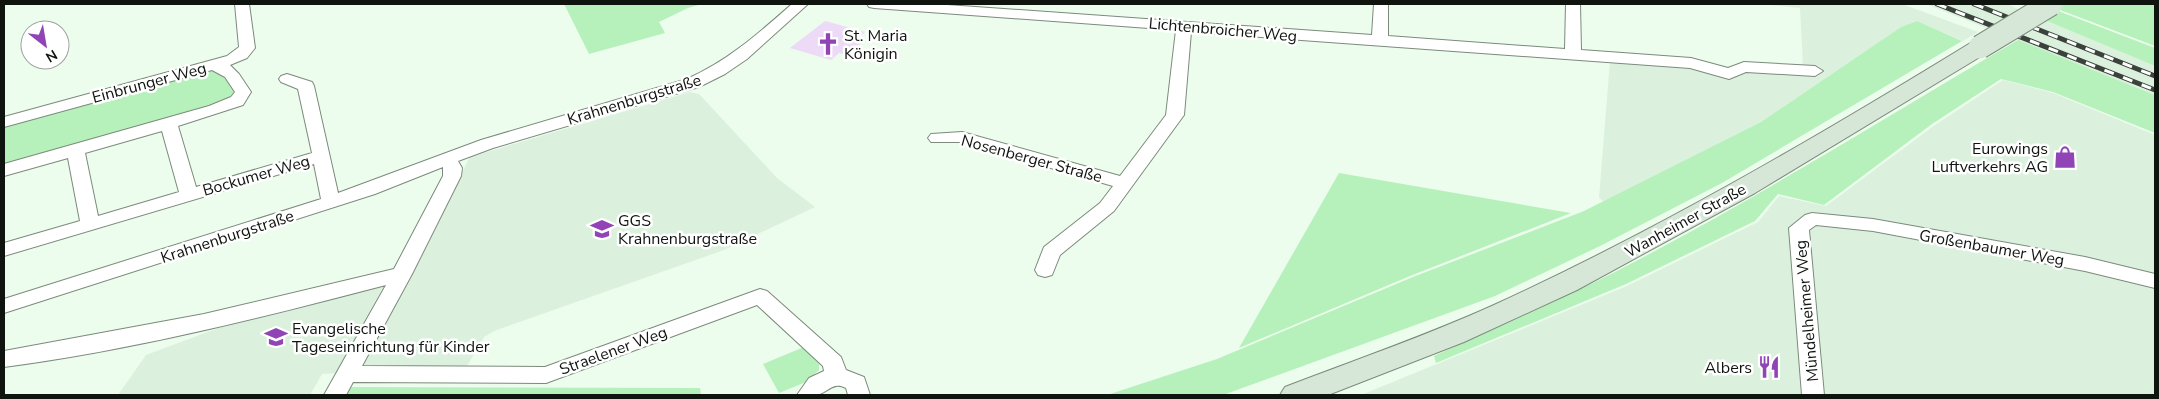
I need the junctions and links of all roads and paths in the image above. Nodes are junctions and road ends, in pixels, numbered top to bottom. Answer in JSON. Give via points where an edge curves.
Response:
{"nodes":[{"id":1,"x":242,"y":4,"type":"edge"},
{"id":2,"x":800,"y":4,"type":"edge"},
{"id":3,"x":874,"y":4,"type":"edge"},
{"id":4,"x":1381,"y":4,"type":"edge"},
{"id":5,"x":1574,"y":4,"type":"edge"},
{"id":6,"x":2051,"y":4,"type":"edge"},
{"id":7,"x":1184,"y":26,"type":"junction"},
{"id":8,"x":1380,"y":41,"type":"junction"},
{"id":9,"x":1573,"y":56,"type":"junction"},
{"id":10,"x":211,"y":65,"type":"junction"},
{"id":11,"x":1816,"y":71,"type":"dead end"},
{"id":12,"x":287,"y":79,"type":"dead end"},
{"id":13,"x":4,"y":122,"type":"edge"},
{"id":14,"x":168,"y":122,"type":"junction"},
{"id":15,"x":937,"y":138,"type":"dead end"},
{"id":16,"x":75,"y":149,"type":"junction"},
{"id":17,"x":322,"y":156,"type":"junction"},
{"id":18,"x":447,"y":158,"type":"junction"},
{"id":19,"x":4,"y":170,"type":"edge"},
{"id":20,"x":1126,"y":184,"type":"junction"},
{"id":21,"x":189,"y":194,"type":"junction"},
{"id":22,"x":331,"y":202,"type":"junction"},
{"id":23,"x":1828,"y":219,"type":"joint"},
{"id":24,"x":90,"y":223,"type":"junction"},
{"id":25,"x":4,"y":250,"type":"edge"},
{"id":26,"x":1045,"y":270,"type":"dead end"},
{"id":27,"x":402,"y":274,"type":"junction"},
{"id":28,"x":2155,"y":281,"type":"edge"},
{"id":29,"x":4,"y":306,"type":"edge"},
{"id":30,"x":4,"y":359,"type":"edge"},
{"id":31,"x":347,"y":374,"type":"junction"},
{"id":32,"x":836,"y":377,"type":"junction"},
{"id":33,"x":335,"y":395,"type":"edge"},
{"id":34,"x":808,"y":395,"type":"edge"},
{"id":35,"x":859,"y":395,"type":"edge"},
{"id":36,"x":1296,"y":395,"type":"edge"},
{"id":37,"x":1812,"y":395,"type":"edge"}],
"edges":[{"from":1,"to":10,"type":"street","name":"Einbrunger Weg","via":[[245,52]]},
{"from":2,"to":18,"type":"street","name":"Krahnenburgstraße","via":[[741,56],[693,83]]},
{"from":3,"to":7,"type":"street","name":"Lichtenbroicher Weg"},
{"from":4,"to":8,"type":"street"},
{"from":5,"to":9,"type":"street"},
{"from":6,"to":36,"type":"street","name":"Wanheimer Straße","bridge":true,"via":[[1842,132],[1666,232],[1503,313]]},
{"from":7,"to":8,"type":"street","name":"Lichtenbroicher Weg"},
{"from":7,"to":20,"type":"street","name":"Nosenberger Straße","via":[[1175,115]]},
{"from":8,"to":9,"type":"street","name":"Lichtenbroicher Weg"},
{"from":9,"to":11,"type":"street","name":"Lichtenbroicher Weg","via":[[1691,64],[1729,74],[1744,67]]},
{"from":10,"to":13,"type":"street","name":"Einbrunger Weg"},
{"from":10,"to":14,"type":"street","via":[[226,68],[243,92],[240,98],[225,107]]},
{"from":12,"to":17,"type":"street","name":"Bockumer Weg","via":[[306,86]]},
{"from":14,"to":16,"type":"street"},
{"from":14,"to":21,"type":"street","name":"Bockumer Weg"},
{"from":15,"to":20,"type":"street","name":"Nosenberger Straße","via":[[962,138]]},
{"from":16,"to":19,"type":"street"},
{"from":16,"to":24,"type":"street"},
{"from":17,"to":21,"type":"street","name":"Bockumer Weg"},
{"from":17,"to":22,"type":"street","name":"Bockumer Weg"},
{"from":18,"to":22,"type":"street","name":"Krahnenburgstraße"},
{"from":18,"to":27,"type":"street","via":[[453,168],[452,176]]},
{"from":20,"to":26,"type":"street","name":"Nosenberger Straße","via":[[1107,207],[1051,252]]},
{"from":21,"to":24,"type":"street","name":"Bockumer Weg"},
{"from":22,"to":29,"type":"street","name":"Krahnenburgstraße"},
{"from":23,"to":28,"type":"street","name":"Großenbaumer Weg","via":[[2085,264]]},
{"from":23,"to":37,"type":"street","name":"Mündelheimer Weg","via":[[1812,219],[1799,228]]},
{"from":24,"to":25,"type":"street","name":"Bockumer Weg"},
{"from":27,"to":30,"type":"street","via":[[211,320]]},
{"from":27,"to":31,"type":"street"},
{"from":31,"to":32,"type":"street","name":"Straelener Weg","via":[[546,375],[760,296],[833,363]]},
{"from":31,"to":33,"type":"street"},
{"from":32,"to":34,"type":"street","via":[[812,387]]},
{"from":32,"to":35,"type":"street","via":[[856,383]]}]}
